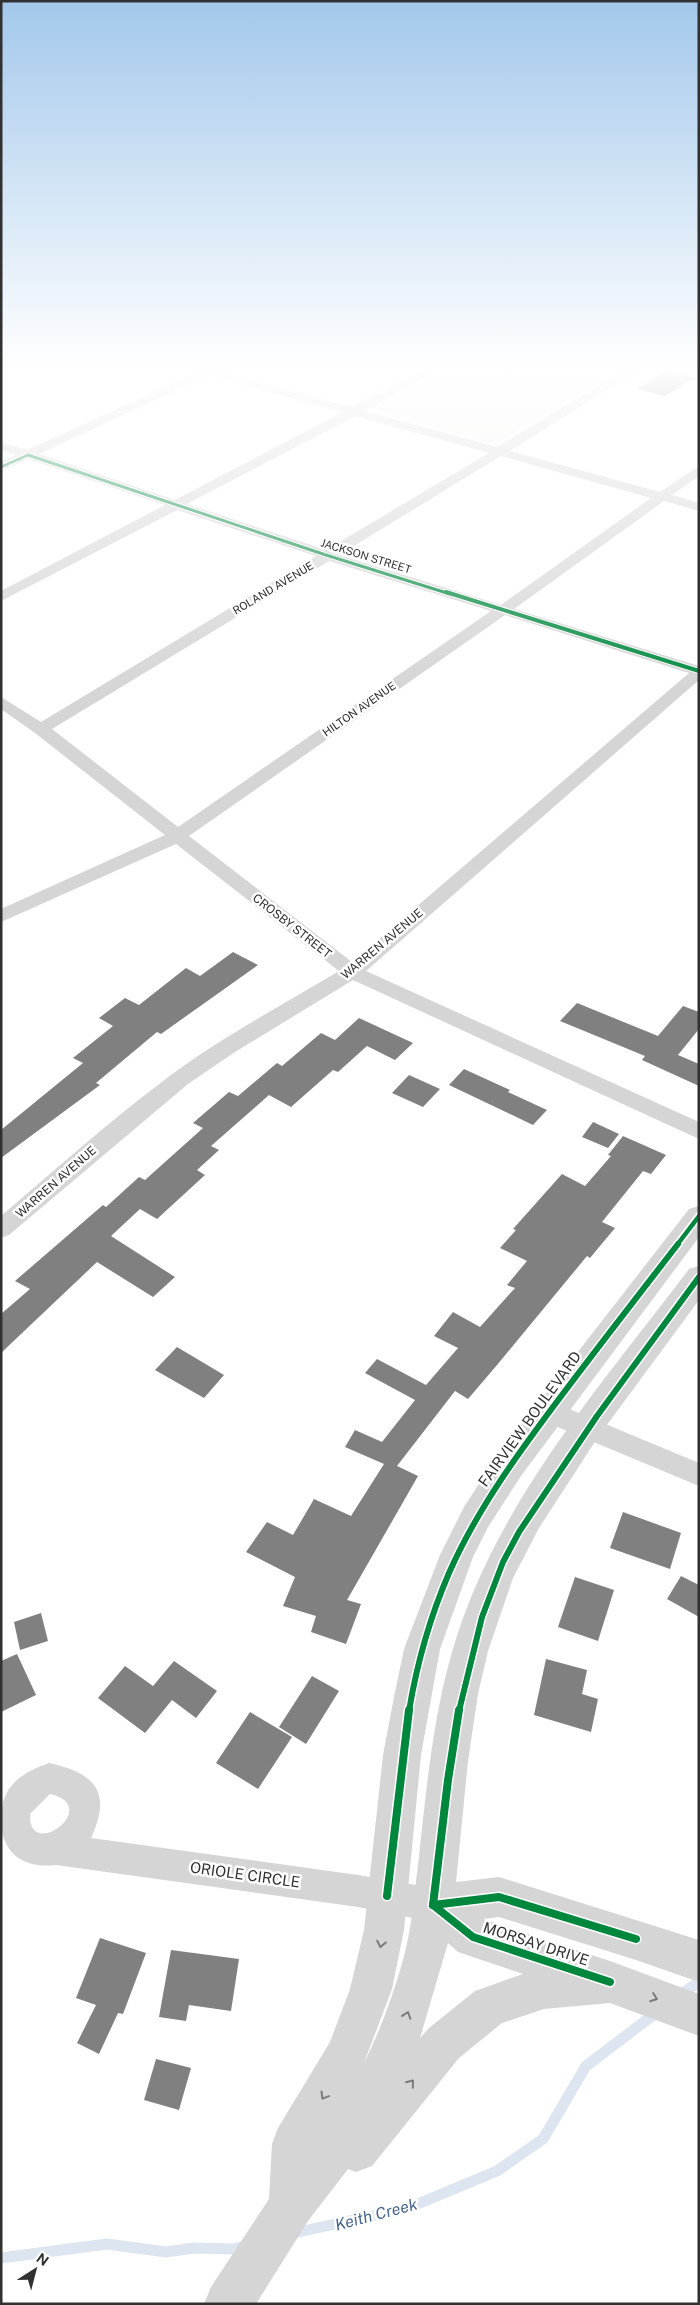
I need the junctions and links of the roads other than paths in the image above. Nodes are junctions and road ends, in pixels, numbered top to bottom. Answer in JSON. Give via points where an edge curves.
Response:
{"nodes":[{"id":1,"x":92,"y":477,"type":"edge"},
{"id":2,"x":230,"y":477,"type":"edge"},
{"id":3,"x":459,"y":477,"type":"edge"},
{"id":4,"x":589,"y":477,"type":"edge"},
{"id":5,"x":690,"y":477,"type":"edge"},
{"id":6,"x":662,"y":497,"type":"junction"},
{"id":7,"x":177,"y":505,"type":"junction"},
{"id":8,"x":699,"y":507,"type":"edge"},
{"id":9,"x":326,"y":555,"type":"junction"},
{"id":10,"x":1,"y":598,"type":"edge"},
{"id":11,"x":503,"y":610,"type":"junction"},
{"id":12,"x":699,"y":672,"type":"edge"},
{"id":13,"x":1,"y":702,"type":"edge"},
{"id":14,"x":41,"y":730,"type":"junction"},
{"id":15,"x":176,"y":837,"type":"junction"},
{"id":16,"x":1,"y":916,"type":"edge"},
{"id":17,"x":352,"y":972,"type":"junction"},
{"id":18,"x":699,"y":1131,"type":"edge"},
{"id":19,"x":699,"y":1216,"type":"edge"},
{"id":20,"x":1,"y":1229,"type":"edge"},
{"id":21,"x":699,"y":1277,"type":"edge"},
{"id":22,"x":550,"y":1412,"type":"junction"},
{"id":23,"x":587,"y":1428,"type":"junction"},
{"id":24,"x":699,"y":1474,"type":"edge"},
{"id":25,"x":56,"y":1849,"type":"dead end"},
{"id":26,"x":387,"y":1896,"type":"junction"},
{"id":27,"x":433,"y":1905,"type":"junction"},
{"id":28,"x":699,"y":1961,"type":"edge"},
{"id":29,"x":610,"y":1982,"type":"junction"},
{"id":30,"x":699,"y":2015,"type":"edge"},
{"id":31,"x":292,"y":2205,"type":"junction"},
{"id":32,"x":232,"y":2298,"type":"edge"}],
"edges":[{"from":1,"to":7,"type":"street","name":"JACKSON STREET"},
{"from":2,"to":7,"type":"street"},
{"from":3,"to":9,"type":"street","name":"ROLAND AVENUE"},
{"from":4,"to":6,"type":"street"},
{"from":5,"to":6,"type":"street","name":"HILTON AVENUE"},
{"from":6,"to":8,"type":"street"},
{"from":6,"to":11,"type":"street","name":"HILTON AVENUE"},
{"from":7,"to":9,"type":"street","name":"JACKSON STREET"},
{"from":7,"to":10,"type":"street"},
{"from":9,"to":11,"type":"street","name":"JACKSON STREET"},
{"from":9,"to":14,"type":"street","name":"ROLAND AVENUE"},
{"from":11,"to":12,"type":"street","name":"JACKSON STREET"},
{"from":11,"to":15,"type":"street","name":"HILTON AVENUE"},
{"from":12,"to":17,"type":"street","name":"WARREN AVENUE"},
{"from":13,"to":14,"type":"street","name":"CROSBY STREET"},
{"from":14,"to":15,"type":"street","name":"CROSBY STREET"},
{"from":15,"to":16,"type":"street","name":"HILTON AVENUE"},
{"from":15,"to":17,"type":"street","name":"CROSBY STREET"},
{"from":17,"to":18,"type":"street","name":"CROSBY STREET"},
{"from":17,"to":20,"type":"street","name":"WARREN AVENUE","via":[[180,1079]]},
{"from":19,"to":22,"type":"street","name":"FAIRVIEW BOULEVARD"},
{"from":21,"to":23,"type":"street"},
{"from":22,"to":23,"type":"street"},
{"from":22,"to":26,"type":"street","name":"FAIRVIEW BOULEVARD","via":[[476,1517],[435,1610],[422,1649],[402,1755]]},
{"from":23,"to":24,"type":"street"},
{"from":23,"to":27,"type":"street","via":[[511,1548],[497,1575],[470,1651],[449,1761]]},
{"from":25,"to":26,"type":"street","name":"ORIOLE CIRCLE"},
{"from":26,"to":27,"type":"street","name":"ORIOLE CIRCLE"},
{"from":26,"to":31,"type":"street","name":"FAIRVIEW BOULEVARD","one_way":true,"via":[[378,1961],[358,2024],[346,2056],[294,2144]]},
{"from":27,"to":28,"type":"street","via":[[499,1897]]},
{"from":27,"to":29,"type":"street","name":"MORSAY DRIVE","via":[[473,1937]]},
{"from":31,"to":27,"type":"street","one_way":true,"via":[[361,2116],[383,2073],[419,1980]]},
{"from":29,"to":30,"type":"street","name":"MORSAY DRIVE","one_way":true},
{"from":31,"to":29,"type":"street","one_way":true,"via":[[357,2150],[444,2043],[490,2006],[544,1988]]},
{"from":31,"to":32,"type":"street"}]}
